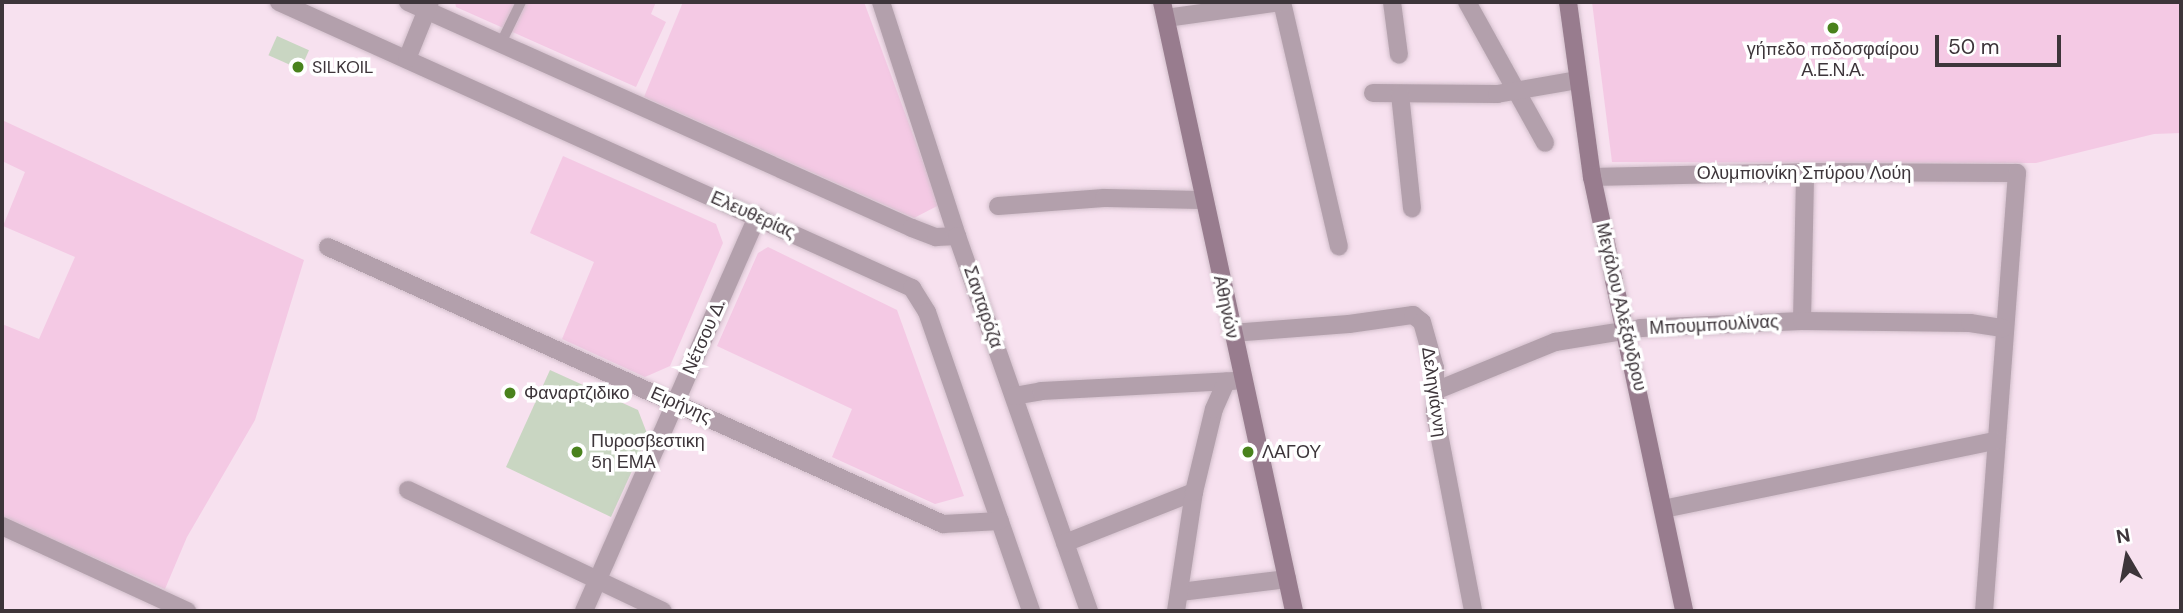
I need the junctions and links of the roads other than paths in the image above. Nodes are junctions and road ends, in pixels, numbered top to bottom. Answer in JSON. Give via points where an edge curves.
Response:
{"nodes":[{"id":1,"x":279,"y":2,"type":"edge"},
{"id":2,"x":408,"y":2,"type":"edge"},
{"id":3,"x":521,"y":2,"type":"edge"},
{"id":4,"x":881,"y":2,"type":"edge"},
{"id":5,"x":1282,"y":2,"type":"edge"},
{"id":6,"x":1392,"y":2,"type":"edge"},
{"id":7,"x":1467,"y":2,"type":"edge"},
{"id":8,"x":1568,"y":2,"type":"edge"},
{"id":9,"x":429,"y":6,"type":"edge"},
{"id":10,"x":1164,"y":10,"type":"edge"},
{"id":11,"x":500,"y":43,"type":"junction"},
{"id":12,"x":1399,"y":55,"type":"dead end"},
{"id":13,"x":407,"y":59,"type":"junction"},
{"id":14,"x":1577,"y":80,"type":"junction"},
{"id":15,"x":1518,"y":91,"type":"junction"},
{"id":16,"x":1373,"y":93,"type":"dead end"},
{"id":17,"x":1400,"y":94,"type":"junction"},
{"id":18,"x":1545,"y":143,"type":"dead end"},
{"id":19,"x":1805,"y":172,"type":"junction"},
{"id":20,"x":1592,"y":177,"type":"junction"},
{"id":21,"x":1203,"y":200,"type":"junction"},
{"id":22,"x":998,"y":206,"type":"dead end"},
{"id":23,"x":1412,"y":208,"type":"dead end"},
{"id":24,"x":757,"y":216,"type":"junction"},
{"id":25,"x":957,"y":236,"type":"junction"},
{"id":26,"x":1339,"y":246,"type":"dead end"},
{"id":27,"x":328,"y":247,"type":"dead end"},
{"id":28,"x":1802,"y":321,"type":"junction"},
{"id":29,"x":2003,"y":328,"type":"junction"},
{"id":30,"x":1626,"y":330,"type":"junction"},
{"id":31,"x":1232,"y":333,"type":"junction"},
{"id":32,"x":1234,"y":381,"type":"junction"},
{"id":33,"x":1435,"y":391,"type":"junction"},
{"id":34,"x":1014,"y":396,"type":"junction"},
{"id":35,"x":675,"y":402,"type":"junction"},
{"id":36,"x":1996,"y":441,"type":"junction"},
{"id":37,"x":408,"y":490,"type":"dead end"},
{"id":38,"x":1194,"y":492,"type":"junction"},
{"id":39,"x":1662,"y":509,"type":"junction"},
{"id":40,"x":1000,"y":521,"type":"junction"},
{"id":41,"x":2,"y":526,"type":"edge"},
{"id":42,"x":1065,"y":543,"type":"junction"},
{"id":43,"x":1286,"y":579,"type":"junction"},
{"id":44,"x":597,"y":581,"type":"junction"},
{"id":45,"x":1180,"y":592,"type":"junction"},
{"id":46,"x":187,"y":611,"type":"edge"},
{"id":47,"x":584,"y":611,"type":"edge"},
{"id":48,"x":663,"y":611,"type":"edge"},
{"id":49,"x":1031,"y":611,"type":"edge"},
{"id":50,"x":1089,"y":611,"type":"edge"},
{"id":51,"x":1176,"y":611,"type":"edge"},
{"id":52,"x":1294,"y":611,"type":"edge"},
{"id":53,"x":1474,"y":611,"type":"edge"},
{"id":54,"x":1685,"y":611,"type":"edge"},
{"id":55,"x":1984,"y":611,"type":"edge"}],
"edges":[{"from":1,"to":13,"type":"street","name":"Ελευθερίας"},
{"from":2,"to":9,"type":"street"},
{"from":3,"to":11,"type":"lane"},
{"from":4,"to":25,"type":"street","name":"Σανταρόζα"},
{"from":5,"to":10,"type":"street"},
{"from":5,"to":26,"type":"street"},
{"from":6,"to":12,"type":"street"},
{"from":7,"to":15,"type":"street"},
{"from":8,"to":14,"type":"street","name":"Μεγάλου Αλεξάνδρου"},
{"from":9,"to":11,"type":"street"},
{"from":9,"to":13,"type":"street"},
{"from":10,"to":21,"type":"street","name":"Αθηνών"},
{"from":11,"to":25,"type":"street","via":[[912,229],[936,237]]},
{"from":13,"to":24,"type":"street","name":"Ελευθερίας"},
{"from":14,"to":15,"type":"street"},
{"from":14,"to":20,"type":"street","name":"Μεγάλου Αλεξάνδρου"},
{"from":15,"to":17,"type":"street"},
{"from":15,"to":18,"type":"street"},
{"from":16,"to":17,"type":"street"},
{"from":17,"to":23,"type":"street"},
{"from":19,"to":20,"type":"street","name":"Ολυμπιονίκη Σπύρου Λούη"},
{"from":19,"to":28,"type":"street"},
{"from":19,"to":29,"type":"street","name":"Ολυμπιονίκη Σπύρου Λούη","via":[[2017,173]]},
{"from":20,"to":30,"type":"street","name":"Μεγάλου Αλεξάνδρου"},
{"from":21,"to":22,"type":"street","via":[[1104,198]]},
{"from":21,"to":31,"type":"street","name":"Αθηνών"},
{"from":24,"to":35,"type":"street","name":"Νέτσου Δ."},
{"from":24,"to":40,"type":"street","name":"Ελευθερίας","via":[[902,282],[918,295]]},
{"from":25,"to":34,"type":"street","name":"Σανταρόζα"},
{"from":27,"to":35,"type":"street","name":"Ειρήνης"},
{"from":28,"to":29,"type":"street","name":"Μπουμπουλίνας"},
{"from":28,"to":30,"type":"street","name":"Μπουμπουλίνας"},
{"from":29,"to":36,"type":"street"},
{"from":30,"to":33,"type":"street","name":"Μπουμπουλίνας","via":[[1555,342]]},
{"from":30,"to":39,"type":"street","name":"Μεγάλου Αλεξάνδρου"},
{"from":31,"to":32,"type":"street","name":"Αθηνών"},
{"from":31,"to":33,"type":"street","name":"Δεληγιάννη","via":[[1413,315],[1425,330]]},
{"from":32,"to":34,"type":"street","via":[[1152,383]]},
{"from":32,"to":38,"type":"street","via":[[1214,409]]},
{"from":32,"to":43,"type":"street","name":"Αθηνών"},
{"from":33,"to":53,"type":"street","name":"Δεληγιάννη","via":[[1435,413]]},
{"from":34,"to":42,"type":"street","name":"Σανταρόζα"},
{"from":35,"to":40,"type":"street","name":"Ειρήνης","via":[[943,524]]},
{"from":35,"to":44,"type":"street","name":"Νέτσου Δ."},
{"from":36,"to":39,"type":"street"},
{"from":36,"to":55,"type":"street"},
{"from":37,"to":44,"type":"street"},
{"from":38,"to":42,"type":"street"},
{"from":38,"to":45,"type":"street"},
{"from":39,"to":54,"type":"street","name":"Μεγάλου Αλεξάνδρου"},
{"from":40,"to":49,"type":"street","name":"Ελευθερίας"},
{"from":41,"to":46,"type":"street"},
{"from":42,"to":50,"type":"street","name":"Σανταρόζα"},
{"from":43,"to":45,"type":"street"},
{"from":43,"to":52,"type":"street","name":"Αθηνών"},
{"from":44,"to":47,"type":"street","name":"Νέτσου Δ."},
{"from":44,"to":48,"type":"street"},
{"from":45,"to":51,"type":"street"}]}
